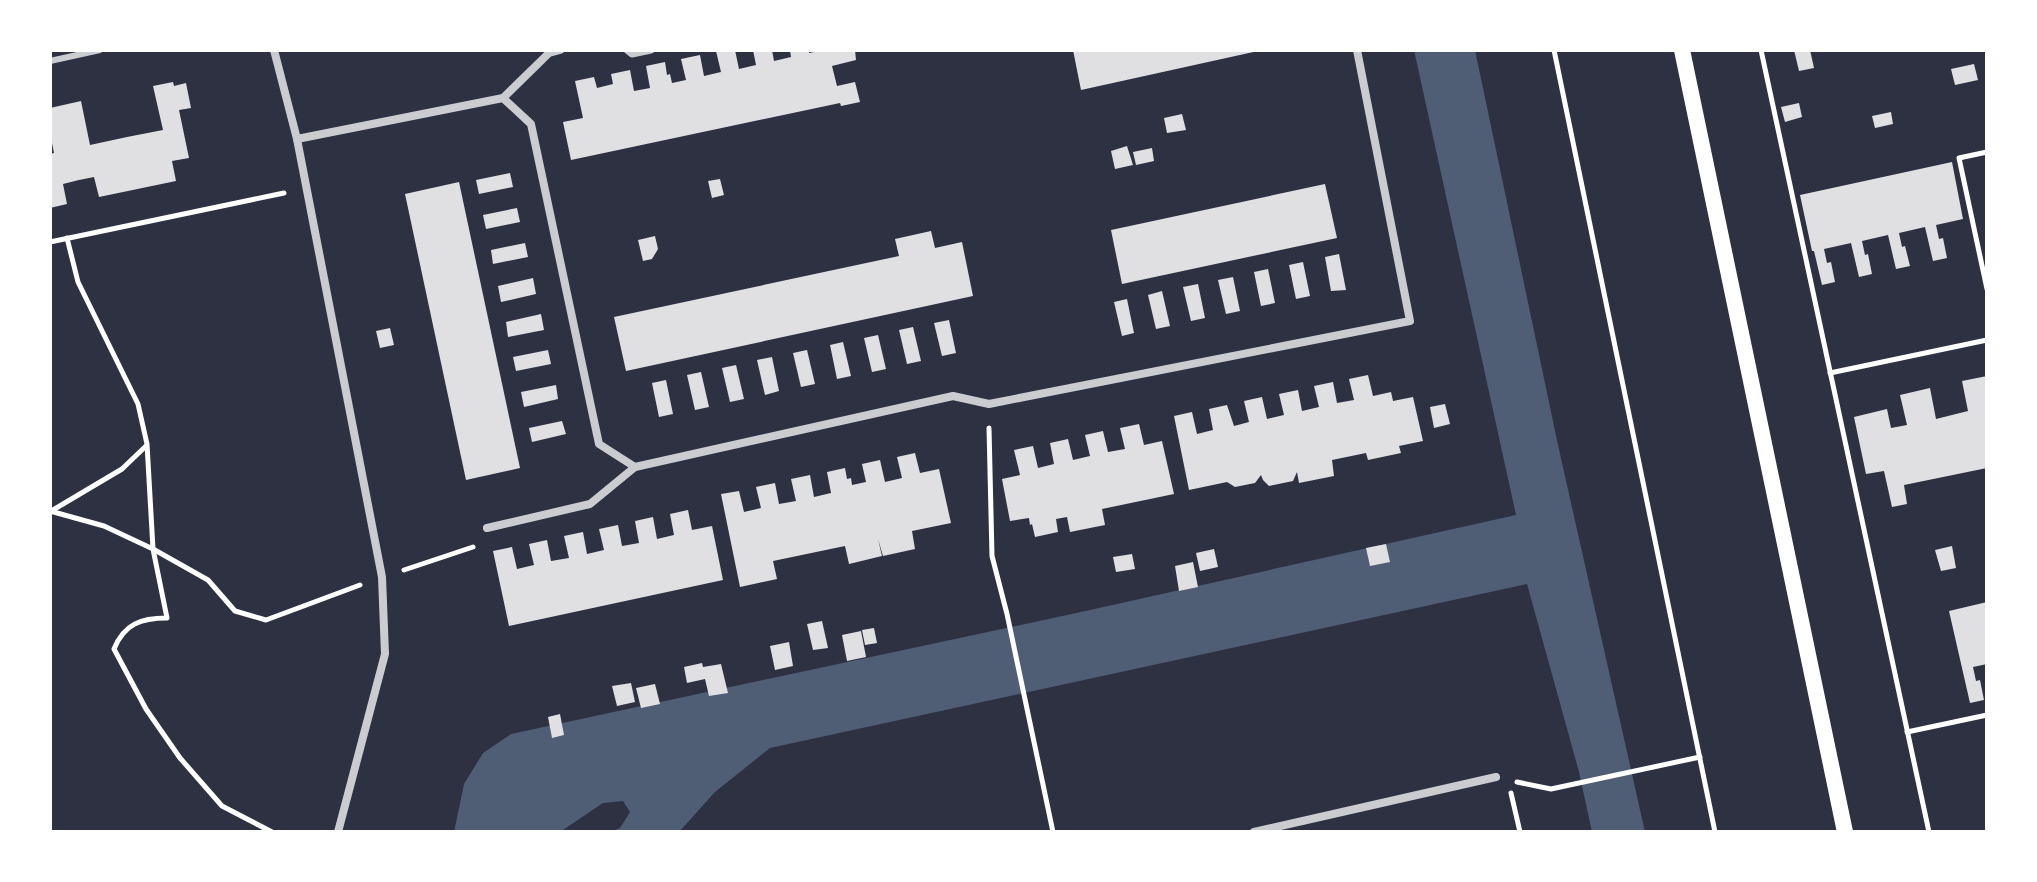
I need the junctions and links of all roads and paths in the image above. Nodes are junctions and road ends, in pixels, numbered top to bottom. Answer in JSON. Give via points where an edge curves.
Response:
{"nodes":[{"id":1,"x":100,"y":50,"type":"edge"},
{"id":2,"x":274,"y":50,"type":"edge"},
{"id":3,"x":537,"y":50,"type":"edge"},
{"id":4,"x":560,"y":50,"type":"edge"},
{"id":5,"x":627,"y":50,"type":"edge"},
{"id":6,"x":651,"y":50,"type":"edge"},
{"id":7,"x":1357,"y":50,"type":"edge"},
{"id":8,"x":1554,"y":50,"type":"edge"},
{"id":9,"x":1682,"y":50,"type":"edge"},
{"id":10,"x":1761,"y":50,"type":"edge"},
{"id":11,"x":50,"y":61,"type":"edge"},
{"id":12,"x":539,"y":61,"type":"junction"},
{"id":13,"x":503,"y":98,"type":"junction"},
{"id":14,"x":297,"y":139,"type":"junction"},
{"id":15,"x":1987,"y":152,"type":"edge"},
{"id":16,"x":306,"y":188,"type":"junction"},
{"id":17,"x":67,"y":238,"type":"junction"},
{"id":18,"x":50,"y":242,"type":"edge"},
{"id":19,"x":1987,"y":289,"type":"edge"},
{"id":20,"x":1987,"y":340,"type":"edge"},
{"id":21,"x":1830,"y":373,"type":"junction"},
{"id":22,"x":989,"y":404,"type":"junction"},
{"id":23,"x":147,"y":444,"type":"junction"},
{"id":24,"x":635,"y":467,"type":"junction"},
{"id":25,"x":51,"y":511,"type":"edge"},
{"id":26,"x":487,"y":528,"type":"joint"},
{"id":27,"x":153,"y":549,"type":"junction"},
{"id":28,"x":382,"y":577,"type":"junction"},
{"id":29,"x":1987,"y":715,"type":"edge"},
{"id":30,"x":1907,"y":732,"type":"junction"},
{"id":31,"x":1700,"y":757,"type":"junction"},
{"id":32,"x":1496,"y":777,"type":"dead end"},
{"id":33,"x":1509,"y":780,"type":"dead end"},
{"id":34,"x":1551,"y":789,"type":"dead end"},
{"id":35,"x":272,"y":832,"type":"edge"},
{"id":36,"x":338,"y":832,"type":"edge"},
{"id":37,"x":1053,"y":832,"type":"edge"},
{"id":38,"x":1254,"y":832,"type":"edge"},
{"id":39,"x":1520,"y":832,"type":"edge"},
{"id":40,"x":1715,"y":832,"type":"edge"},
{"id":41,"x":1845,"y":832,"type":"edge"},
{"id":42,"x":1929,"y":832,"type":"edge"}],
"edges":[{"from":1,"to":11,"type":"lane"},
{"from":2,"to":14,"type":"street"},
{"from":3,"to":12,"type":"street"},
{"from":4,"to":12,"type":"street"},
{"from":5,"to":6,"type":"street"},
{"from":7,"to":22,"type":"street","via":[[1410,321]]},
{"from":8,"to":31,"type":"path"},
{"from":9,"to":41,"type":"main road"},
{"from":10,"to":21,"type":"path"},
{"from":12,"to":13,"type":"street"},
{"from":13,"to":14,"type":"street"},
{"from":13,"to":24,"type":"street","via":[[531,124],[599,444]]},
{"from":14,"to":16,"type":"street"},
{"from":15,"to":19,"type":"path","via":[[1959,158]]},
{"from":16,"to":17,"type":"path"},
{"from":16,"to":28,"type":"street"},
{"from":17,"to":18,"type":"path"},
{"from":17,"to":23,"type":"path","via":[[78,282],[138,404]]},
{"from":20,"to":21,"type":"path"},
{"from":21,"to":30,"type":"path"},
{"from":22,"to":24,"type":"street","via":[[953,396]]},
{"from":22,"to":37,"type":"path","via":[[992,556]]},
{"from":23,"to":25,"type":"path","via":[[122,469]]},
{"from":23,"to":27,"type":"path"},
{"from":24,"to":26,"type":"street","via":[[590,504]]},
{"from":25,"to":27,"type":"path","via":[[104,526]]},
{"from":26,"to":28,"type":"path","via":[[472,549]]},
{"from":27,"to":28,"type":"path","via":[[208,580],[235,611],[266,620]]},
{"from":27,"to":35,"type":"path","via":[[167,618],[135,623],[120,634],[114,649],[180,758],[222,806]]},
{"from":28,"to":36,"type":"street","via":[[385,654]]},
{"from":29,"to":30,"type":"path"},
{"from":30,"to":42,"type":"path"},
{"from":31,"to":34,"type":"path"},
{"from":31,"to":40,"type":"path"},
{"from":32,"to":38,"type":"street"},
{"from":33,"to":39,"type":"path"}]}
